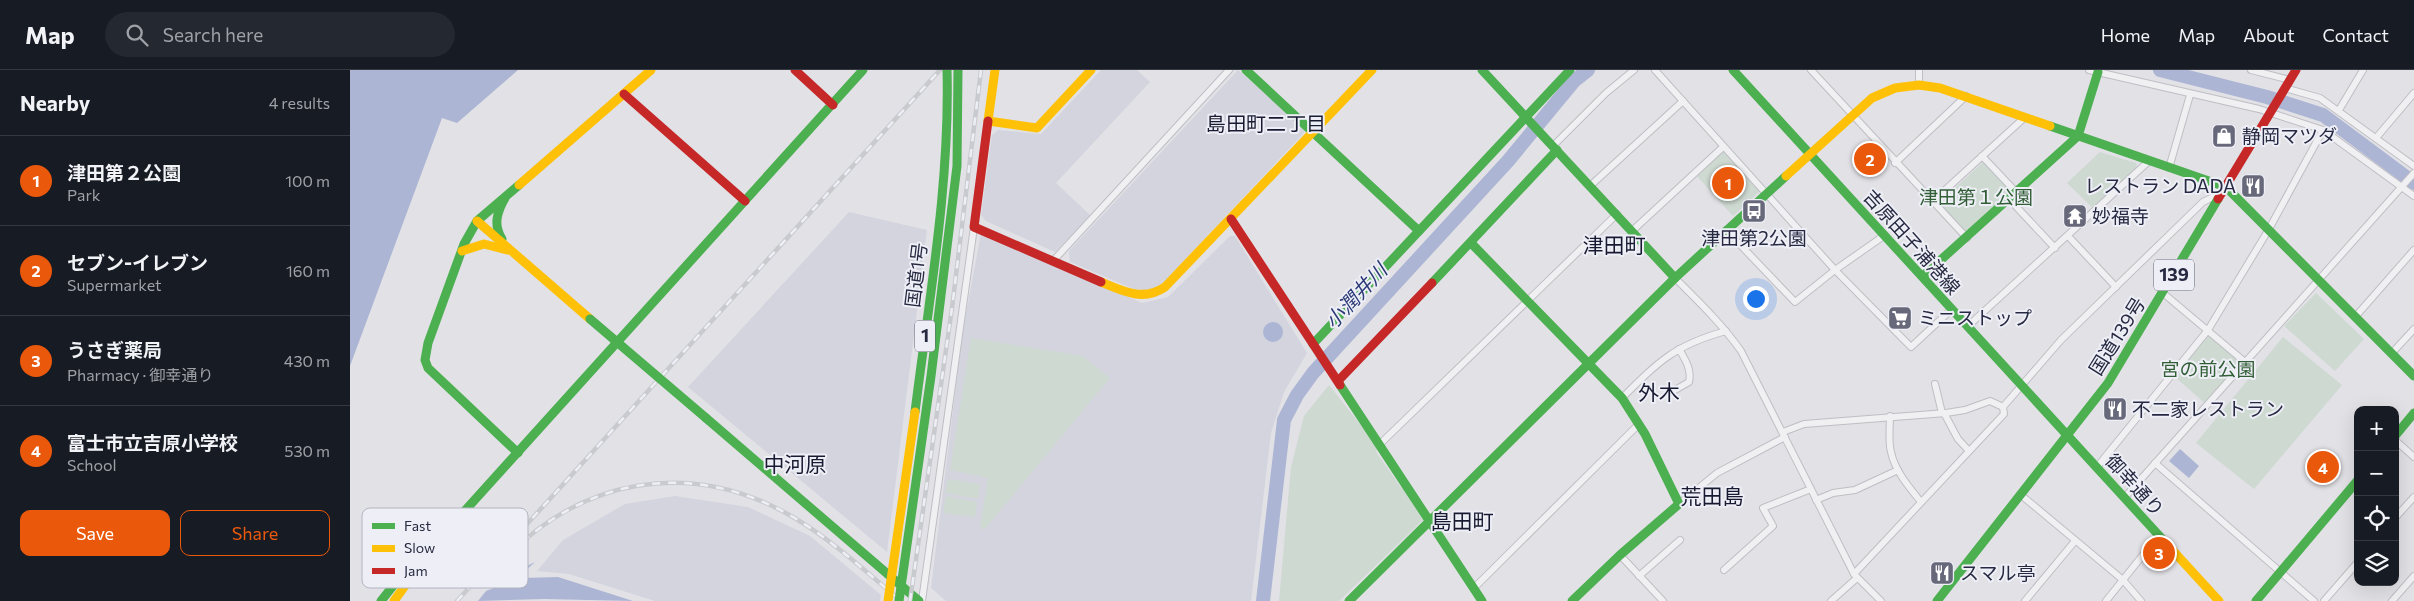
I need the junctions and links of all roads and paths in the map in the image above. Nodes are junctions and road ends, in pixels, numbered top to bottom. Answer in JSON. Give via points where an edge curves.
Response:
{"nodes":[{"id":1,"x":651,"y":70,"type":"edge"},
{"id":2,"x":795,"y":70,"type":"edge"},
{"id":3,"x":863,"y":70,"type":"edge"},
{"id":4,"x":947,"y":70,"type":"edge"},
{"id":5,"x":958,"y":70,"type":"edge"},
{"id":6,"x":995,"y":70,"type":"edge"},
{"id":7,"x":1091,"y":70,"type":"edge"},
{"id":8,"x":1229,"y":70,"type":"edge"},
{"id":9,"x":1246,"y":70,"type":"edge"},
{"id":10,"x":1372,"y":70,"type":"edge"},
{"id":11,"x":1482,"y":70,"type":"edge"},
{"id":12,"x":1570,"y":70,"type":"edge"},
{"id":13,"x":1634,"y":70,"type":"edge"},
{"id":14,"x":1655,"y":70,"type":"edge"},
{"id":15,"x":1733,"y":70,"type":"edge"},
{"id":16,"x":1811,"y":70,"type":"edge"},
{"id":17,"x":1919,"y":70,"type":"edge"},
{"id":18,"x":2251,"y":70,"type":"edge"},
{"id":19,"x":2296,"y":70,"type":"edge"},
{"id":20,"x":2363,"y":70,"type":"edge"},
{"id":21,"x":2093,"y":71,"type":"edge"},
{"id":22,"x":1919,"y":84,"type":"junction"},
{"id":23,"x":2286,"y":86,"type":"junction"},
{"id":24,"x":624,"y":94,"type":"junction"},
{"id":25,"x":2414,"y":94,"type":"edge"},
{"id":26,"x":2190,"y":95,"type":"junction"},
{"id":27,"x":1966,"y":96,"type":"junction"},
{"id":28,"x":1683,"y":101,"type":"junction"},
{"id":29,"x":833,"y":105,"type":"junction"},
{"id":30,"x":2339,"y":110,"type":"junction"},
{"id":31,"x":2271,"y":112,"type":"junction"},
{"id":32,"x":1852,"y":115,"type":"junction"},
{"id":33,"x":1526,"y":117,"type":"junction"},
{"id":34,"x":2024,"y":118,"type":"junction"},
{"id":35,"x":988,"y":121,"type":"junction"},
{"id":36,"x":2323,"y":130,"type":"junction"},
{"id":37,"x":1312,"y":133,"type":"junction"},
{"id":38,"x":2078,"y":136,"type":"junction"},
{"id":39,"x":2376,"y":138,"type":"junction"},
{"id":40,"x":1723,"y":146,"type":"junction"},
{"id":41,"x":1555,"y":148,"type":"junction"},
{"id":42,"x":1809,"y":153,"type":"junction"},
{"id":43,"x":1982,"y":156,"type":"junction"},
{"id":44,"x":2149,"y":161,"type":"junction"},
{"id":45,"x":1895,"y":163,"type":"junction"},
{"id":46,"x":2414,"y":166,"type":"edge"},
{"id":47,"x":2169,"y":168,"type":"junction"},
{"id":48,"x":2414,"y":173,"type":"edge"},
{"id":49,"x":1590,"y":186,"type":"junction"},
{"id":50,"x":2400,"y":188,"type":"junction"},
{"id":51,"x":2224,"y":190,"type":"junction"},
{"id":52,"x":509,"y":192,"type":"junction"},
{"id":53,"x":1765,"y":193,"type":"junction"},
{"id":54,"x":2013,"y":195,"type":"junction"},
{"id":55,"x":2414,"y":196,"type":"edge"},
{"id":56,"x":745,"y":201,"type":"junction"},
{"id":57,"x":1933,"y":201,"type":"junction"},
{"id":58,"x":1617,"y":214,"type":"junction"},
{"id":59,"x":1231,"y":219,"type":"junction"},
{"id":60,"x":477,"y":221,"type":"junction"},
{"id":61,"x":974,"y":226,"type":"junction"},
{"id":62,"x":2269,"y":229,"type":"junction"},
{"id":63,"x":1726,"y":230,"type":"junction"},
{"id":64,"x":1419,"y":231,"type":"junction"},
{"id":65,"x":1632,"y":231,"type":"junction"},
{"id":66,"x":1885,"y":235,"type":"junction"},
{"id":67,"x":2068,"y":236,"type":"junction"},
{"id":68,"x":1967,"y":238,"type":"junction"},
{"id":69,"x":1471,"y":243,"type":"junction"},
{"id":70,"x":2055,"y":248,"type":"junction"},
{"id":71,"x":2414,"y":250,"type":"edge"},
{"id":72,"x":462,"y":251,"type":"junction"},
{"id":73,"x":514,"y":253,"type":"junction"},
{"id":74,"x":1053,"y":260,"type":"junction"},
{"id":75,"x":1834,"y":270,"type":"junction"},
{"id":76,"x":1923,"y":276,"type":"junction"},
{"id":77,"x":1675,"y":278,"type":"junction"},
{"id":78,"x":2318,"y":278,"type":"junction"},
{"id":79,"x":2116,"y":287,"type":"junction"},
{"id":80,"x":2163,"y":293,"type":"junction"},
{"id":81,"x":1528,"y":300,"type":"junction"},
{"id":82,"x":1952,"y":309,"type":"junction"},
{"id":83,"x":2356,"y":316,"type":"junction"},
{"id":84,"x":1968,"y":326,"type":"junction"},
{"id":85,"x":2414,"y":329,"type":"edge"},
{"id":86,"x":2208,"y":330,"type":"junction"},
{"id":87,"x":1726,"y":331,"type":"junction"},
{"id":88,"x":1315,"y":347,"type":"junction"},
{"id":89,"x":1679,"y":349,"type":"junction"},
{"id":90,"x":2392,"y":353,"type":"junction"},
{"id":91,"x":2245,"y":362,"type":"junction"},
{"id":92,"x":1588,"y":364,"type":"junction"},
{"id":93,"x":2414,"y":376,"type":"edge"},
{"id":94,"x":1337,"y":379,"type":"junction"},
{"id":95,"x":1935,"y":384,"type":"dead end"},
{"id":96,"x":2022,"y":385,"type":"junction"},
{"id":97,"x":1675,"y":390,"type":"dead end"},
{"id":98,"x":1622,"y":398,"type":"junction"},
{"id":99,"x":2003,"y":407,"type":"junction"},
{"id":100,"x":1943,"y":413,"type":"junction"},
{"id":101,"x":2414,"y":413,"type":"edge"},
{"id":102,"x":1890,"y":416,"type":"junction"},
{"id":103,"x":1639,"y":424,"type":"junction"},
{"id":104,"x":2399,"y":431,"type":"edge"},
{"id":105,"x":1784,"y":434,"type":"junction"},
{"id":106,"x":2068,"y":434,"type":"junction"},
{"id":107,"x":1380,"y":444,"type":"junction"},
{"id":108,"x":2399,"y":444,"type":"edge"},
{"id":109,"x":1969,"y":451,"type":"junction"},
{"id":110,"x":518,"y":452,"type":"junction"},
{"id":111,"x":2414,"y":457,"type":"edge"},
{"id":112,"x":2155,"y":464,"type":"junction"},
{"id":113,"x":2098,"y":467,"type":"junction"},
{"id":114,"x":1898,"y":470,"type":"junction"},
{"id":115,"x":2354,"y":485,"type":"edge"},
{"id":116,"x":1811,"y":489,"type":"junction"},
{"id":117,"x":2021,"y":495,"type":"junction"},
{"id":118,"x":2125,"y":497,"type":"junction"},
{"id":119,"x":2414,"y":497,"type":"edge"},
{"id":120,"x":1816,"y":500,"type":"junction"},
{"id":121,"x":1921,"y":502,"type":"junction"},
{"id":122,"x":1679,"y":504,"type":"junction"},
{"id":123,"x":467,"y":508,"type":"edge"},
{"id":124,"x":2399,"y":514,"type":"edge"},
{"id":125,"x":1429,"y":520,"type":"junction"},
{"id":126,"x":2159,"y":535,"type":"junction"},
{"id":127,"x":1680,"y":540,"type":"dead end"},
{"id":128,"x":2075,"y":541,"type":"junction"},
{"id":129,"x":1620,"y":555,"type":"junction"},
{"id":130,"x":2354,"y":567,"type":"edge"},
{"id":131,"x":1724,"y":570,"type":"dead end"},
{"id":132,"x":2280,"y":572,"type":"junction"},
{"id":133,"x":1639,"y":576,"type":"junction"},
{"id":134,"x":1856,"y":576,"type":"junction"},
{"id":135,"x":2414,"y":576,"type":"edge"},
{"id":136,"x":2123,"y":580,"type":"junction"},
{"id":137,"x":391,"y":588,"type":"edge"},
{"id":138,"x":404,"y":588,"type":"edge"},
{"id":139,"x":1474,"y":588,"type":"junction"},
{"id":140,"x":1660,"y":600,"type":"edge"},
{"id":141,"x":1834,"y":600,"type":"edge"},
{"id":142,"x":381,"y":601,"type":"edge"},
{"id":143,"x":394,"y":601,"type":"edge"},
{"id":144,"x":888,"y":601,"type":"edge"},
{"id":145,"x":898,"y":601,"type":"edge"},
{"id":146,"x":920,"y":601,"type":"edge"},
{"id":147,"x":1350,"y":601,"type":"edge"},
{"id":148,"x":1482,"y":601,"type":"edge"},
{"id":149,"x":1572,"y":601,"type":"edge"},
{"id":150,"x":1881,"y":601,"type":"edge"},
{"id":151,"x":1938,"y":601,"type":"edge"},
{"id":152,"x":2026,"y":601,"type":"edge"},
{"id":153,"x":2106,"y":601,"type":"edge"},
{"id":154,"x":2141,"y":601,"type":"edge"},
{"id":155,"x":2219,"y":601,"type":"edge"},
{"id":156,"x":2256,"y":601,"type":"edge"},
{"id":157,"x":2314,"y":601,"type":"edge"},
{"id":158,"x":2324,"y":601,"type":"edge"},
{"id":159,"x":2392,"y":601,"type":"edge"}],
"edges":[{"from":1,"to":24,"type":"main road"},
{"from":2,"to":29,"type":"main road"},
{"from":3,"to":29,"type":"main road"},
{"from":4,"to":144,"type":"main road","name":"国道1号","number":"1","bridge":true,"via":[[947,151],[940,217],[907,483]]},
{"from":5,"to":145,"type":"main road","name":"国道1号","number":"1","bridge":true,"via":[[957,166]]},
{"from":6,"to":35,"type":"main road"},
{"from":7,"to":35,"type":"main road","via":[[1037,128]]},
{"from":8,"to":74,"type":"street"},
{"from":9,"to":37,"type":"main road"},
{"from":10,"to":37,"type":"main road"},
{"from":11,"to":33,"type":"main road"},
{"from":12,"to":33,"type":"main road"},
{"from":13,"to":41,"type":"street","via":[[1606,93]]},
{"from":14,"to":28,"type":"street"},
{"from":15,"to":42,"type":"main road","name":"吉原田子浦港線"},
{"from":16,"to":32,"type":"street"},
{"from":17,"to":22,"type":"street"},
{"from":18,"to":23,"type":"street"},
{"from":19,"to":23,"type":"main road","name":"国道139号","number":"139"},
{"from":20,"to":30,"type":"street"},
{"from":21,"to":26,"type":"street"},
{"from":21,"to":38,"type":"main road"},
{"from":22,"to":27,"type":"main road"},
{"from":22,"to":32,"type":"main road","via":[[1895,88],[1872,98]]},
{"from":23,"to":30,"type":"street","via":[[2320,98]]},
{"from":23,"to":31,"type":"main road","name":"国道139号","number":"139"},
{"from":24,"to":52,"type":"main road"},
{"from":24,"to":56,"type":"main road"},
{"from":25,"to":39,"type":"street"},
{"from":26,"to":31,"type":"street"},
{"from":26,"to":47,"type":"street"},
{"from":27,"to":34,"type":"main road"},
{"from":27,"to":45,"type":"street"},
{"from":28,"to":40,"type":"street"},
{"from":28,"to":49,"type":"street"},
{"from":29,"to":56,"type":"main road"},
{"from":30,"to":39,"type":"street"},
{"from":31,"to":36,"type":"street"},
{"from":31,"to":51,"type":"main road","name":"国道139号","number":"139"},
{"from":32,"to":42,"type":"main road"},
{"from":32,"to":45,"type":"street"},
{"from":33,"to":41,"type":"main road"},
{"from":33,"to":64,"type":"main road"},
{"from":34,"to":38,"type":"main road"},
{"from":34,"to":43,"type":"street"},
{"from":35,"to":61,"type":"main road"},
{"from":36,"to":50,"type":"street"},
{"from":36,"to":62,"type":"street"},
{"from":37,"to":59,"type":"main road"},
{"from":37,"to":64,"type":"main road"},
{"from":38,"to":44,"type":"main road"},
{"from":38,"to":54,"type":"main road"},
{"from":39,"to":46,"type":"street"},
{"from":40,"to":53,"type":"street"},
{"from":40,"to":65,"type":"street"},
{"from":41,"to":49,"type":"main road"},
{"from":41,"to":69,"type":"main road"},
{"from":42,"to":53,"type":"main road"},
{"from":42,"to":66,"type":"main road","name":"吉原田子浦港線"},
{"from":43,"to":54,"type":"street"},
{"from":43,"to":57,"type":"street"},
{"from":44,"to":47,"type":"main road"},
{"from":44,"to":67,"type":"street"},
{"from":45,"to":57,"type":"street"},
{"from":47,"to":51,"type":"main road"},
{"from":48,"to":50,"type":"street"},
{"from":49,"to":58,"type":"main road"},
{"from":50,"to":55,"type":"street"},
{"from":50,"to":78,"type":"street"},
{"from":51,"to":62,"type":"main road"},
{"from":51,"to":79,"type":"street","via":[[2204,202]]},
{"from":51,"to":80,"type":"main road","name":"国道139号","number":"139"},
{"from":52,"to":60,"type":"main road"},
{"from":52,"to":73,"type":"main road","via":[[496,221],[500,236]]},
{"from":53,"to":63,"type":"main road"},
{"from":53,"to":75,"type":"street"},
{"from":54,"to":68,"type":"main road"},
{"from":54,"to":70,"type":"street"},
{"from":56,"to":110,"type":"main road"},
{"from":57,"to":68,"type":"street"},
{"from":58,"to":65,"type":"main road"},
{"from":58,"to":81,"type":"street"},
{"from":59,"to":74,"type":"main road","via":[[1170,283],[1149,296],[1127,292]]},
{"from":59,"to":88,"type":"main road"},
{"from":60,"to":72,"type":"main road"},
{"from":60,"to":73,"type":"main road"},
{"from":61,"to":74,"type":"main road"},
{"from":61,"to":146,"type":"street"},
{"from":62,"to":78,"type":"main road"},
{"from":62,"to":86,"type":"street"},
{"from":63,"to":75,"type":"street","via":[[1795,302]]},
{"from":63,"to":77,"type":"main road"},
{"from":64,"to":88,"type":"main road"},
{"from":65,"to":77,"type":"main road"},
{"from":66,"to":75,"type":"street"},
{"from":66,"to":76,"type":"main road","name":"吉原田子浦港線"},
{"from":67,"to":70,"type":"street"},
{"from":67,"to":79,"type":"street"},
{"from":68,"to":76,"type":"main road"},
{"from":69,"to":81,"type":"main road"},
{"from":69,"to":94,"type":"main road"},
{"from":70,"to":84,"type":"street"},
{"from":71,"to":83,"type":"street"},
{"from":72,"to":73,"type":"main road","via":[[473,244],[488,243]]},
{"from":72,"to":110,"type":"main road","via":[[428,343],[425,360],[428,368]]},
{"from":73,"to":146,"type":"main road","bridge":true},
{"from":75,"to":82,"type":"street","via":[[1911,347]]},
{"from":76,"to":82,"type":"main road","name":"吉原田子浦港線"},
{"from":77,"to":87,"type":"street"},
{"from":77,"to":92,"type":"main road"},
{"from":78,"to":83,"type":"main road"},
{"from":78,"to":91,"type":"street"},
{"from":79,"to":96,"type":"street","via":[[2060,340]]},
{"from":80,"to":86,"type":"street"},
{"from":80,"to":106,"type":"main road","name":"国道139号","number":"139","via":[[2108,382]]},
{"from":81,"to":92,"type":"main road"},
{"from":81,"to":107,"type":"street"},
{"from":82,"to":84,"type":"main road","name":"吉原田子浦港線"},
{"from":83,"to":90,"type":"main road"},
{"from":84,"to":96,"type":"main road","name":"吉原田子浦港線"},
{"from":85,"to":90,"type":"street"},
{"from":86,"to":91,"type":"street"},
{"from":86,"to":113,"type":"street"},
{"from":87,"to":89,"type":"street","via":[[1697,339]]},
{"from":87,"to":105,"type":"street","via":[[1741,351]]},
{"from":88,"to":94,"type":"main road"},
{"from":89,"to":97,"type":"street","via":[[1690,377],[1689,382]]},
{"from":89,"to":98,"type":"street","via":[[1658,362]]},
{"from":90,"to":93,"type":"main road"},
{"from":91,"to":112,"type":"street"},
{"from":92,"to":98,"type":"main road"},
{"from":92,"to":125,"type":"main road"},
{"from":94,"to":107,"type":"main road"},
{"from":95,"to":100,"type":"street"},
{"from":96,"to":99,"type":"street"},
{"from":96,"to":106,"type":"main road","name":"吉原田子浦港線"},
{"from":98,"to":103,"type":"main road"},
{"from":99,"to":100,"type":"street","via":[[1990,401],[1965,410]]},
{"from":99,"to":109,"type":"street","via":[[2004,414]]},
{"from":100,"to":102,"type":"street"},
{"from":100,"to":109,"type":"street"},
{"from":101,"to":104,"type":"main road"},
{"from":102,"to":105,"type":"street","via":[[1804,424]]},
{"from":102,"to":114,"type":"street","via":[[1890,451]]},
{"from":103,"to":122,"type":"main road"},
{"from":103,"to":139,"type":"street"},
{"from":105,"to":116,"type":"street"},
{"from":105,"to":122,"type":"street","via":[[1717,472]]},
{"from":106,"to":113,"type":"main road","name":"御幸通り"},
{"from":106,"to":117,"type":"main road","name":"国道139号","number":"139"},
{"from":107,"to":125,"type":"main road"},
{"from":108,"to":111,"type":"street"},
{"from":109,"to":121,"type":"street"},
{"from":110,"to":123,"type":"main road"},
{"from":112,"to":118,"type":"street"},
{"from":112,"to":132,"type":"street"},
{"from":113,"to":118,"type":"main road","name":"御幸通り"},
{"from":114,"to":120,"type":"street","via":[[1855,490],[1833,493]]},
{"from":114,"to":121,"type":"street"},
{"from":115,"to":132,"type":"main road"},
{"from":116,"to":120,"type":"street"},
{"from":116,"to":131,"type":"street","via":[[1763,508],[1773,526]]},
{"from":117,"to":128,"type":"street"},
{"from":117,"to":151,"type":"main road","name":"国道139号","number":"139"},
{"from":118,"to":126,"type":"main road","name":"御幸通り"},
{"from":119,"to":124,"type":"street"},
{"from":120,"to":134,"type":"street"},
{"from":121,"to":134,"type":"street"},
{"from":122,"to":129,"type":"main road"},
{"from":125,"to":139,"type":"main road"},
{"from":125,"to":147,"type":"main road"},
{"from":126,"to":136,"type":"street"},
{"from":126,"to":155,"type":"main road","name":"御幸通り"},
{"from":127,"to":133,"type":"street"},
{"from":128,"to":136,"type":"street"},
{"from":128,"to":152,"type":"street"},
{"from":129,"to":133,"type":"street"},
{"from":129,"to":149,"type":"main road"},
{"from":130,"to":158,"type":"street"},
{"from":132,"to":156,"type":"main road"},
{"from":132,"to":157,"type":"street"},
{"from":133,"to":140,"type":"street"},
{"from":134,"to":141,"type":"street"},
{"from":134,"to":150,"type":"street"},
{"from":135,"to":159,"type":"street"},
{"from":136,"to":153,"type":"street"},
{"from":136,"to":154,"type":"street"},
{"from":137,"to":142,"type":"main road"},
{"from":138,"to":143,"type":"main road"},
{"from":139,"to":148,"type":"main road"}]}
